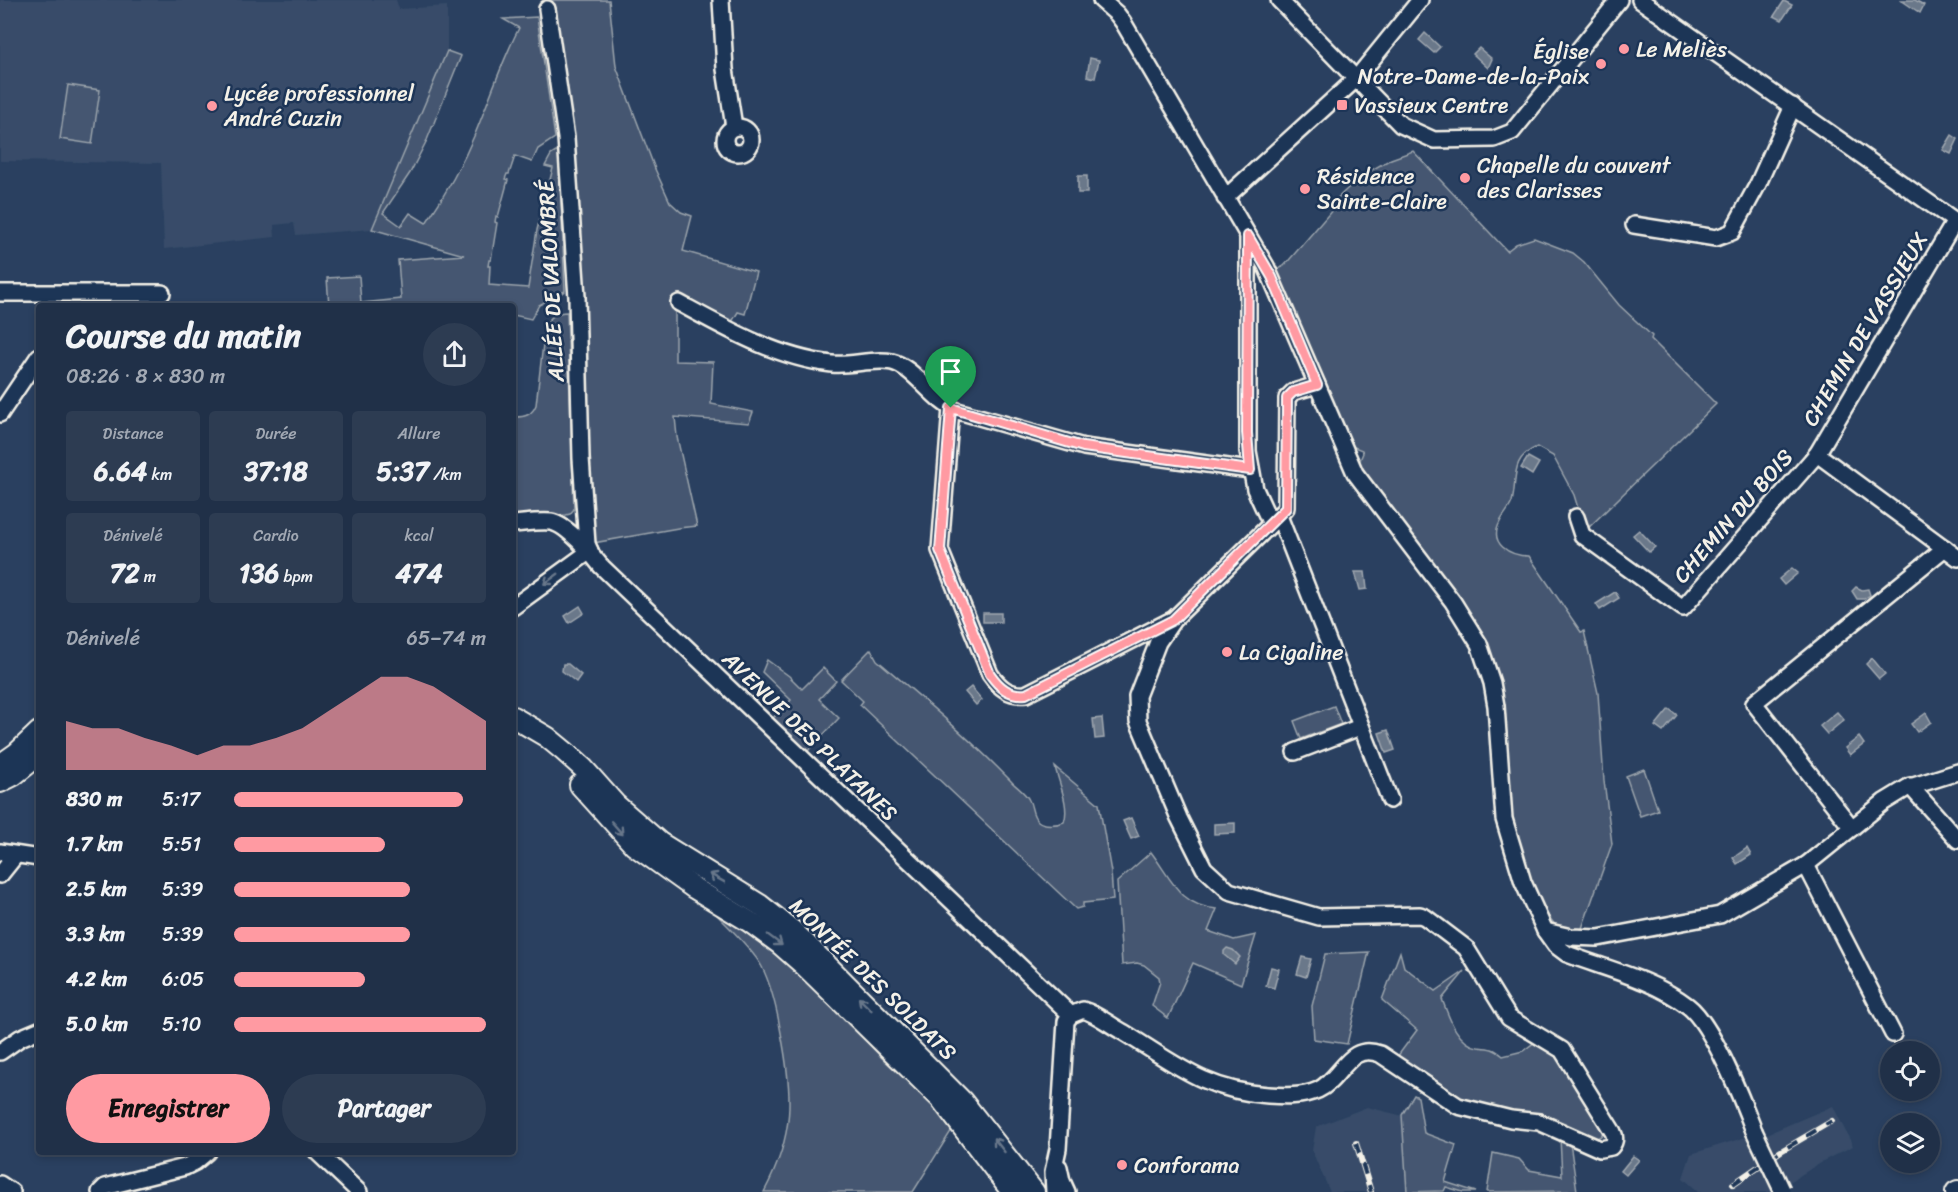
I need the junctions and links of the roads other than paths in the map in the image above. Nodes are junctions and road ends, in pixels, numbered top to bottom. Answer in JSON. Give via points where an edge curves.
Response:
{"nodes":[{"id":1,"x":721,"y":0,"type":"edge"},
{"id":2,"x":1101,"y":0,"type":"edge"},
{"id":3,"x":1279,"y":0,"type":"edge"},
{"id":4,"x":1618,"y":0,"type":"edge"},
{"id":5,"x":1640,"y":0,"type":"edge"},
{"id":6,"x":1418,"y":1,"type":"edge"},
{"id":7,"x":547,"y":9,"type":"dead end"},
{"id":8,"x":1356,"y":79,"type":"junction"},
{"id":9,"x":1793,"y":106,"type":"junction"},
{"id":10,"x":734,"y":127,"type":"dead end"},
{"id":11,"x":1225,"y":198,"type":"junction"},
{"id":12,"x":1634,"y":225,"type":"dead end"},
{"id":13,"x":1248,"y":236,"type":"junction"},
{"id":14,"x":0,"y":293,"type":"edge"},
{"id":15,"x":162,"y":293,"type":"dead end"},
{"id":16,"x":51,"y":299,"type":"edge"},
{"id":17,"x":68,"y":299,"type":"edge"},
{"id":18,"x":679,"y":303,"type":"dead end"},
{"id":19,"x":36,"y":360,"type":"edge"},
{"id":20,"x":1317,"y":385,"type":"junction"},
{"id":21,"x":951,"y":408,"type":"junction"},
{"id":22,"x":0,"y":414,"type":"edge"},
{"id":23,"x":1817,"y":454,"type":"junction"},
{"id":24,"x":1250,"y":470,"type":"junction"},
{"id":25,"x":1576,"y":517,"type":"dead end"},
{"id":26,"x":1275,"y":520,"type":"junction"},
{"id":27,"x":516,"y":524,"type":"edge"},
{"id":28,"x":1945,"y":548,"type":"junction"},
{"id":29,"x":590,"y":551,"type":"junction"},
{"id":30,"x":1958,"y":558,"type":"edge"},
{"id":31,"x":516,"y":606,"type":"edge"},
{"id":32,"x":1173,"y":620,"type":"junction"},
{"id":33,"x":516,"y":719,"type":"edge"},
{"id":34,"x":1360,"y":727,"type":"junction"},
{"id":35,"x":516,"y":733,"type":"edge"},
{"id":36,"x":36,"y":735,"type":"edge"},
{"id":37,"x":1295,"y":752,"type":"dead end"},
{"id":38,"x":36,"y":756,"type":"edge"},
{"id":39,"x":0,"y":765,"type":"edge"},
{"id":40,"x":1958,"y":772,"type":"edge"},
{"id":41,"x":0,"y":782,"type":"edge"},
{"id":42,"x":1910,"y":786,"type":"junction"},
{"id":43,"x":1390,"y":800,"type":"dead end"},
{"id":44,"x":1852,"y":828,"type":"junction"},
{"id":45,"x":1958,"y":840,"type":"edge"},
{"id":46,"x":0,"y":852,"type":"edge"},
{"id":47,"x":16,"y":855,"type":"junction"},
{"id":48,"x":36,"y":858,"type":"edge"},
{"id":49,"x":1806,"y":865,"type":"junction"},
{"id":50,"x":0,"y":875,"type":"edge"},
{"id":51,"x":1545,"y":931,"type":"junction"},
{"id":52,"x":1071,"y":1015,"type":"junction"},
{"id":53,"x":36,"y":1031,"type":"edge"},
{"id":54,"x":1893,"y":1034,"type":"dead end"},
{"id":55,"x":0,"y":1052,"type":"edge"},
{"id":56,"x":1058,"y":1149,"type":"junction"},
{"id":57,"x":203,"y":1155,"type":"edge"},
{"id":58,"x":320,"y":1155,"type":"edge"},
{"id":59,"x":0,"y":1184,"type":"edge"},
{"id":60,"x":1782,"y":1191,"type":"edge"},
{"id":61,"x":12,"y":1192,"type":"edge"},
{"id":62,"x":100,"y":1192,"type":"edge"},
{"id":63,"x":359,"y":1192,"type":"edge"},
{"id":64,"x":1012,"y":1192,"type":"edge"},
{"id":65,"x":1034,"y":1192,"type":"edge"},
{"id":66,"x":1054,"y":1192,"type":"edge"},
{"id":67,"x":1067,"y":1192,"type":"edge"}],
"edges":[{"from":1,"to":10,"type":"street","via":[[724,69]]},
{"from":2,"to":11,"type":"street","via":[[1123,22]]},
{"from":3,"to":8,"type":"street"},
{"from":4,"to":8,"type":"street","via":[[1512,132],[1501,138],[1434,140],[1398,123]]},
{"from":5,"to":9,"type":"street","name":"CHEMIN DE VASSIEUX"},
{"from":6,"to":8,"type":"street"},
{"from":7,"to":29,"type":"street","name":"ALLÉE DE VALOMBRÉ","via":[[567,150],[577,297],[582,469]]},
{"from":8,"to":11,"type":"street"},
{"from":9,"to":12,"type":"street","via":[[1732,232],[1716,238]]},
{"from":9,"to":23,"type":"street","name":"CHEMIN DE VASSIEUX","via":[[1955,221]]},
{"from":11,"to":13,"type":"street"},
{"from":13,"to":20,"type":"street","via":[[1272,277]]},
{"from":13,"to":24,"type":"street"},
{"from":14,"to":16,"type":"street"},
{"from":15,"to":17,"type":"street"},
{"from":16,"to":17,"type":"street"},
{"from":18,"to":21,"type":"street","via":[[780,352],[831,364],[897,364]]},
{"from":19,"to":22,"type":"street"},
{"from":20,"to":26,"type":"street","via":[[1293,392],[1287,398],[1286,508]]},
{"from":20,"to":51,"type":"street","via":[[1355,473],[1453,602],[1481,648],[1497,714],[1504,819],[1523,882]]},
{"from":21,"to":24,"type":"street","via":[[1083,447]]},
{"from":21,"to":32,"type":"street","via":[[941,554],[990,674],[1002,688],[1026,694]]},
{"from":23,"to":25,"type":"street","name":"CHEMIN DU BOIS","via":[[1683,608],[1582,536]]},
{"from":23,"to":28,"type":"street","name":"CHEMIN DE VASSIEUX"},
{"from":24,"to":26,"type":"street","via":[[1262,507]]},
{"from":26,"to":32,"type":"street"},
{"from":26,"to":34,"type":"street"},
{"from":27,"to":29,"type":"street","name":"AVENUE DES PLATANES","via":[[553,522]]},
{"from":28,"to":30,"type":"street","name":"CHEMIN DE VASSIEUX"},
{"from":28,"to":44,"type":"street","via":[[1754,703]]},
{"from":29,"to":31,"type":"street","one_way":true},
{"from":29,"to":52,"type":"street","name":"AVENUE DES PLATANES","via":[[601,566]]},
{"from":32,"to":52,"type":"street","via":[[1158,642],[1137,696],[1138,721],[1204,868],[1228,891],[1319,917],[1425,917],[1466,948],[1509,1018],[1562,1050],[1613,1132],[1614,1143],[1600,1149],[1539,1122],[1458,1106],[1373,1051],[1353,1056],[1328,1083],[1306,1094],[1268,1095],[1219,1088],[1086,1010]]},
{"from":65,"to":33,"type":"main road","name":"MONTÉE DES SOLDATS","one_way":true,"via":[[957,1095],[793,931],[760,905],[660,843],[564,751]]},
{"from":34,"to":37,"type":"street"},
{"from":34,"to":43,"type":"street"},
{"from":35,"to":64,"type":"main road","name":"MONTÉE DES SOLDATS","one_way":true,"via":[[565,769],[634,845],[750,922],[805,966],[941,1099]]},
{"from":36,"to":39,"type":"main road"},
{"from":38,"to":41,"type":"main road"},
{"from":40,"to":42,"type":"street"},
{"from":42,"to":44,"type":"street"},
{"from":42,"to":45,"type":"street"},
{"from":44,"to":49,"type":"street"},
{"from":46,"to":47,"type":"street"},
{"from":47,"to":48,"type":"street"},
{"from":47,"to":50,"type":"street"},
{"from":49,"to":51,"type":"street","via":[[1715,917],[1598,938]]},
{"from":49,"to":54,"type":"street"},
{"from":51,"to":60,"type":"street","bridge":true,"via":[[1566,954],[1654,986],[1689,1006],[1702,1021],[1737,1089]]},
{"from":52,"to":56,"type":"street","via":[[1066,1021]]},
{"from":53,"to":55,"type":"street"},
{"from":56,"to":66,"type":"street"},
{"from":56,"to":67,"type":"street"},
{"from":57,"to":62,"type":"street","via":[[185,1167],[105,1187]]},
{"from":58,"to":63,"type":"street"},
{"from":59,"to":61,"type":"street"}]}
